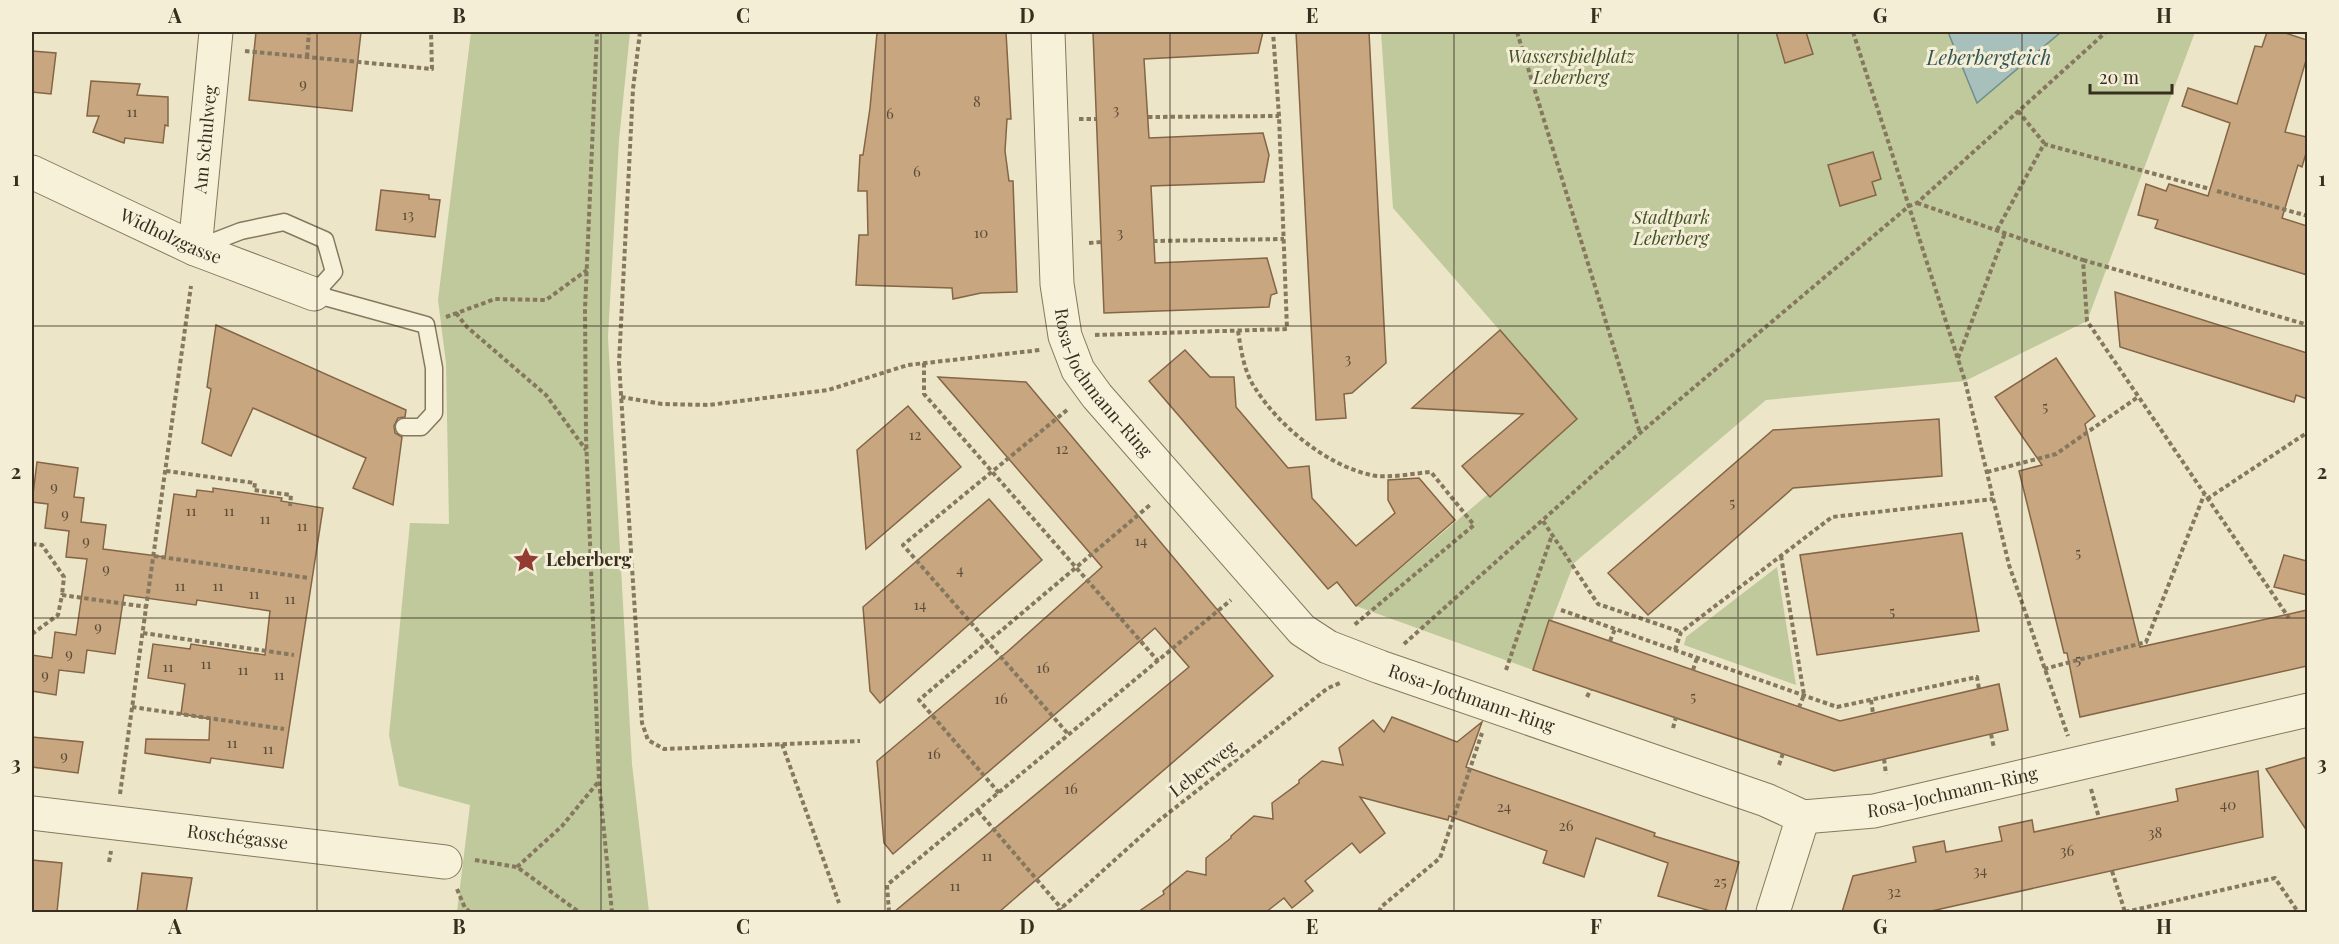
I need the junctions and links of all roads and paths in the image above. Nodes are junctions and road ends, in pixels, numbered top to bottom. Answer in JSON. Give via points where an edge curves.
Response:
{"nodes":[{"id":1,"x":309,"y":32,"type":"edge"},
{"id":2,"x":431,"y":32,"type":"edge"},
{"id":3,"x":597,"y":32,"type":"edge"},
{"id":4,"x":640,"y":32,"type":"edge"},
{"id":5,"x":1048,"y":32,"type":"edge"},
{"id":6,"x":1273,"y":32,"type":"edge"},
{"id":7,"x":1516,"y":32,"type":"edge"},
{"id":8,"x":1853,"y":32,"type":"edge"},
{"id":9,"x":2106,"y":32,"type":"edge"},
{"id":10,"x":215,"y":40,"type":"edge"},
{"id":11,"x":307,"y":57,"type":"junction"},
{"id":12,"x":2018,"y":111,"type":"junction"},
{"id":13,"x":1279,"y":116,"type":"junction"},
{"id":14,"x":1148,"y":117,"type":"dead end"},
{"id":15,"x":2044,"y":144,"type":"junction"},
{"id":16,"x":32,"y":172,"type":"edge"},
{"id":17,"x":2210,"y":189,"type":"dead end"},
{"id":18,"x":2217,"y":191,"type":"dead end"},
{"id":19,"x":1917,"y":202,"type":"junction"},
{"id":20,"x":1909,"y":206,"type":"junction"},
{"id":21,"x":2307,"y":216,"type":"edge"},
{"id":22,"x":1997,"y":230,"type":"junction"},
{"id":23,"x":2005,"y":233,"type":"junction"},
{"id":24,"x":1284,"y":239,"type":"junction"},
{"id":25,"x":1101,"y":242,"type":"dead end"},
{"id":26,"x":1153,"y":242,"type":"dead end"},
{"id":27,"x":1089,"y":243,"type":"dead end"},
{"id":28,"x":195,"y":249,"type":"junction"},
{"id":29,"x":2083,"y":260,"type":"junction"},
{"id":30,"x":587,"y":270,"type":"junction"},
{"id":31,"x":191,"y":286,"type":"dead end"},
{"id":32,"x":314,"y":294,"type":"junction"},
{"id":33,"x":456,"y":313,"type":"junction"},
{"id":34,"x":426,"y":325,"type":"junction"},
{"id":35,"x":2307,"y":325,"type":"edge"},
{"id":36,"x":1238,"y":331,"type":"junction"},
{"id":37,"x":1053,"y":343,"type":"junction"},
{"id":38,"x":1958,"y":358,"type":"junction"},
{"id":39,"x":924,"y":363,"type":"junction"},
{"id":40,"x":621,"y":397,"type":"junction"},
{"id":41,"x":2138,"y":397,"type":"junction"},
{"id":42,"x":1067,"y":410,"type":"dead end"},
{"id":43,"x":404,"y":427,"type":"dead end"},
{"id":44,"x":2307,"y":432,"type":"edge"},
{"id":45,"x":1640,"y":433,"type":"junction"},
{"id":46,"x":587,"y":450,"type":"junction"},
{"id":47,"x":166,"y":471,"type":"junction"},
{"id":48,"x":992,"y":472,"type":"junction"},
{"id":49,"x":1987,"y":472,"type":"junction"},
{"id":50,"x":2206,"y":497,"type":"junction"},
{"id":51,"x":1993,"y":499,"type":"junction"},
{"id":52,"x":1149,"y":505,"type":"dead end"},
{"id":53,"x":290,"y":506,"type":"dead end"},
{"id":54,"x":1543,"y":521,"type":"junction"},
{"id":55,"x":1552,"y":534,"type":"junction"},
{"id":56,"x":32,"y":544,"type":"edge"},
{"id":57,"x":154,"y":556,"type":"junction"},
{"id":58,"x":1781,"y":556,"type":"junction"},
{"id":59,"x":1076,"y":567,"type":"junction"},
{"id":60,"x":309,"y":578,"type":"dead end"},
{"id":61,"x":62,"y":595,"type":"junction"},
{"id":62,"x":1231,"y":600,"type":"dead end"},
{"id":63,"x":147,"y":607,"type":"junction"},
{"id":64,"x":1561,"y":610,"type":"dead end"},
{"id":65,"x":2289,"y":618,"type":"dead end"},
{"id":66,"x":1615,"y":629,"type":"junction"},
{"id":67,"x":1681,"y":632,"type":"junction"},
{"id":68,"x":143,"y":633,"type":"junction"},
{"id":69,"x":32,"y":634,"type":"edge"},
{"id":70,"x":1610,"y":641,"type":"dead end"},
{"id":71,"x":988,"y":642,"type":"junction"},
{"id":72,"x":1328,"y":647,"type":"junction"},
{"id":73,"x":1675,"y":650,"type":"junction"},
{"id":74,"x":294,"y":655,"type":"dead end"},
{"id":75,"x":1697,"y":658,"type":"junction"},
{"id":76,"x":1158,"y":661,"type":"junction"},
{"id":77,"x":1380,"y":667,"type":"junction"},
{"id":78,"x":2044,"y":669,"type":"junction"},
{"id":79,"x":1506,"y":670,"type":"dead end"},
{"id":80,"x":1693,"y":670,"type":"dead end"},
{"id":81,"x":1591,"y":689,"type":"dead end"},
{"id":82,"x":1979,"y":689,"type":"dead end"},
{"id":83,"x":1804,"y":695,"type":"junction"},
{"id":84,"x":1587,"y":697,"type":"dead end"},
{"id":85,"x":1871,"y":700,"type":"junction"},
{"id":86,"x":1492,"y":704,"type":"junction"},
{"id":87,"x":132,"y":707,"type":"junction"},
{"id":88,"x":1799,"y":707,"type":"dead end"},
{"id":89,"x":2307,"y":710,"type":"edge"},
{"id":90,"x":1873,"y":713,"type":"dead end"},
{"id":91,"x":1676,"y":717,"type":"dead end"},
{"id":92,"x":1673,"y":728,"type":"dead end"},
{"id":93,"x":284,"y":729,"type":"dead end"},
{"id":94,"x":1991,"y":734,"type":"dead end"},
{"id":95,"x":1069,"y":735,"type":"junction"},
{"id":96,"x":860,"y":741,"type":"dead end"},
{"id":97,"x":782,"y":744,"type":"junction"},
{"id":98,"x":1994,"y":747,"type":"dead end"},
{"id":99,"x":1783,"y":753,"type":"dead end"},
{"id":100,"x":1884,"y":759,"type":"dead end"},
{"id":101,"x":2083,"y":762,"type":"junction"},
{"id":102,"x":1779,"y":765,"type":"dead end"},
{"id":103,"x":1886,"y":774,"type":"dead end"},
{"id":104,"x":600,"y":781,"type":"junction"},
{"id":105,"x":999,"y":793,"type":"junction"},
{"id":106,"x":978,"y":811,"type":"junction"},
{"id":107,"x":32,"y":813,"type":"edge"},
{"id":108,"x":1803,"y":817,"type":"junction"},
{"id":109,"x":116,"y":822,"type":"junction"},
{"id":110,"x":109,"y":862,"type":"dead end"},
{"id":111,"x":454,"y":867,"type":"junction"},
{"id":112,"x":517,"y":867,"type":"junction"},
{"id":113,"x":2112,"y":871,"type":"dead end"},
{"id":114,"x":839,"y":903,"type":"dead end"},
{"id":115,"x":1062,"y":909,"type":"junction"},
{"id":116,"x":470,"y":912,"type":"edge"},
{"id":117,"x":579,"y":912,"type":"edge"},
{"id":118,"x":612,"y":912,"type":"edge"},
{"id":119,"x":889,"y":912,"type":"edge"},
{"id":120,"x":1057,"y":912,"type":"edge"},
{"id":121,"x":1379,"y":912,"type":"edge"},
{"id":122,"x":1773,"y":912,"type":"edge"},
{"id":123,"x":2125,"y":912,"type":"edge"},
{"id":124,"x":2298,"y":912,"type":"edge"}],
"edges":[{"from":1,"to":11,"type":"path"},
{"from":2,"to":11,"type":"path","via":[[432,69]]},
{"from":3,"to":30,"type":"path"},
{"from":4,"to":40,"type":"path","via":[[632,112],[619,363]]},
{"from":5,"to":37,"type":"street","name":"Rosa-Jochmann-Ring","via":[[1057,284]]},
{"from":6,"to":13,"type":"path"},
{"from":7,"to":45,"type":"path"},
{"from":8,"to":20,"type":"path"},
{"from":9,"to":12,"type":"path","name":"Leberweg"},
{"from":10,"to":11,"type":"path"},
{"from":10,"to":28,"type":"street","name":"Am Schulweg"},
{"from":12,"to":15,"type":"path"},
{"from":12,"to":19,"type":"path","name":"Leberweg"},
{"from":13,"to":14,"type":"path"},
{"from":13,"to":24,"type":"path"},
{"from":15,"to":17,"type":"path"},
{"from":15,"to":22,"type":"path"},
{"from":16,"to":28,"type":"street","name":"Widholzgasse"},
{"from":18,"to":21,"type":"path"},
{"from":19,"to":20,"type":"path","name":"Leberweg"},
{"from":19,"to":22,"type":"path"},
{"from":20,"to":38,"type":"path"},
{"from":20,"to":45,"type":"path","name":"Leberweg"},
{"from":22,"to":23,"type":"path"},
{"from":23,"to":29,"type":"path"},
{"from":23,"to":38,"type":"path"},
{"from":24,"to":26,"type":"path"},
{"from":24,"to":36,"type":"path","via":[[1287,329]]},
{"from":25,"to":27,"type":"path"},
{"from":28,"to":32,"type":"street","name":"Widholzgasse"},
{"from":28,"to":32,"type":"lane","via":[[241,231],[284,222],[325,240],[334,272]]},
{"from":29,"to":35,"type":"path"},
{"from":29,"to":41,"type":"path","via":[[2086,321]]},
{"from":30,"to":33,"type":"path","via":[[546,300],[495,299]]},
{"from":30,"to":46,"type":"path"},
{"from":31,"to":47,"type":"path"},
{"from":32,"to":34,"type":"lane"},
{"from":33,"to":34,"type":"path"},
{"from":33,"to":46,"type":"path","via":[[546,395]]},
{"from":34,"to":43,"type":"lane","via":[[434,368],[434,413],[421,428]]},
{"from":36,"to":37,"type":"path"},
{"from":36,"to":72,"type":"path","via":[[1254,388],[1297,437],[1372,476],[1431,472],[1474,525]]},
{"from":37,"to":39,"type":"path"},
{"from":37,"to":72,"type":"street","name":"Rosa-Jochmann-Ring","via":[[1302,630]]},
{"from":38,"to":49,"type":"path"},
{"from":39,"to":40,"type":"path","via":[[828,390],[709,405],[662,404]]},
{"from":39,"to":48,"type":"path","via":[[924,394]]},
{"from":40,"to":97,"type":"path","via":[[642,723],[648,740],[664,749],[684,750]]},
{"from":41,"to":49,"type":"path","via":[[2056,454]]},
{"from":41,"to":50,"type":"path"},
{"from":42,"to":48,"type":"path"},
{"from":44,"to":50,"type":"path"},
{"from":45,"to":54,"type":"path","name":"Leberweg"},
{"from":46,"to":104,"type":"path"},
{"from":47,"to":53,"type":"path","via":[[255,483],[254,490],[291,495]]},
{"from":47,"to":57,"type":"path"},
{"from":48,"to":59,"type":"path"},
{"from":48,"to":71,"type":"path","via":[[903,545]]},
{"from":49,"to":51,"type":"path"},
{"from":50,"to":65,"type":"path"},
{"from":50,"to":78,"type":"path","via":[[2146,642]]},
{"from":51,"to":58,"type":"path","via":[[1832,517]]},
{"from":51,"to":78,"type":"path","via":[[2009,565]]},
{"from":52,"to":59,"type":"path"},
{"from":54,"to":55,"type":"path"},
{"from":54,"to":77,"type":"path","name":"Leberweg"},
{"from":55,"to":67,"type":"path","via":[[1598,604]]},
{"from":55,"to":79,"type":"path"},
{"from":56,"to":61,"type":"path","via":[[42,545],[64,577]]},
{"from":57,"to":60,"type":"path"},
{"from":57,"to":63,"type":"path"},
{"from":58,"to":67,"type":"path"},
{"from":58,"to":83,"type":"path"},
{"from":59,"to":71,"type":"path"},
{"from":59,"to":76,"type":"path"},
{"from":61,"to":63,"type":"path"},
{"from":61,"to":69,"type":"path","via":[[58,615]]},
{"from":62,"to":76,"type":"path"},
{"from":63,"to":68,"type":"path"},
{"from":64,"to":66,"type":"path"},
{"from":66,"to":70,"type":"path"},
{"from":66,"to":73,"type":"path"},
{"from":67,"to":73,"type":"path"},
{"from":68,"to":74,"type":"path"},
{"from":68,"to":87,"type":"path"},
{"from":71,"to":95,"type":"path"},
{"from":71,"to":105,"type":"path","via":[[919,700]]},
{"from":72,"to":77,"type":"street","name":"Rosa-Jochmann-Ring"},
{"from":73,"to":75,"type":"path"},
{"from":75,"to":80,"type":"path"},
{"from":75,"to":83,"type":"path"},
{"from":76,"to":95,"type":"path"},
{"from":77,"to":86,"type":"street","name":"Rosa-Jochmann-Ring"},
{"from":77,"to":115,"type":"path","name":"Leberweg","via":[[1328,688],[1157,822]]},
{"from":78,"to":101,"type":"path","via":[[2066,732]]},
{"from":81,"to":84,"type":"path"},
{"from":82,"to":85,"type":"path","via":[[1977,677]]},
{"from":83,"to":85,"type":"path","via":[[1837,707]]},
{"from":83,"to":88,"type":"path"},
{"from":85,"to":90,"type":"path"},
{"from":86,"to":108,"type":"street","name":"Rosa-Jochmann-Ring","via":[[1766,800]]},
{"from":86,"to":121,"type":"path","via":[[1440,858]]},
{"from":87,"to":93,"type":"path"},
{"from":87,"to":109,"type":"path"},
{"from":89,"to":101,"type":"street","name":"Rosa-Jochmann-Ring"},
{"from":91,"to":92,"type":"path"},
{"from":94,"to":98,"type":"path"},
{"from":95,"to":105,"type":"path"},
{"from":96,"to":97,"type":"path"},
{"from":97,"to":114,"type":"path"},
{"from":99,"to":102,"type":"path"},
{"from":100,"to":103,"type":"path"},
{"from":101,"to":108,"type":"street","name":"Rosa-Jochmann-Ring","via":[[1874,811]]},
{"from":104,"to":112,"type":"path","via":[[562,826]]},
{"from":104,"to":118,"type":"path"},
{"from":105,"to":106,"type":"path"},
{"from":106,"to":115,"type":"path"},
{"from":106,"to":119,"type":"path","via":[[887,885]]},
{"from":107,"to":109,"type":"street","name":"Roschégasse"},
{"from":108,"to":122,"type":"street"},
{"from":109,"to":110,"type":"path"},
{"from":109,"to":111,"type":"street","name":"Roschégasse"},
{"from":111,"to":112,"type":"path"},
{"from":111,"to":116,"type":"path","via":[[465,908]]},
{"from":112,"to":117,"type":"path"},
{"from":113,"to":123,"type":"path"},
{"from":115,"to":120,"type":"path","name":"Leberweg"},
{"from":123,"to":124,"type":"path","via":[[2275,878]]}]}
